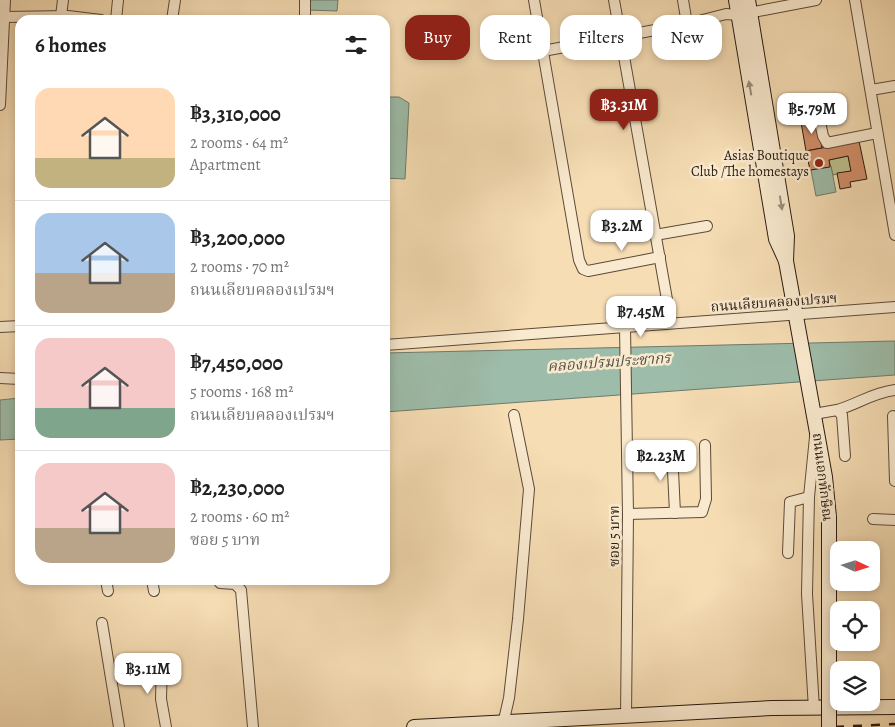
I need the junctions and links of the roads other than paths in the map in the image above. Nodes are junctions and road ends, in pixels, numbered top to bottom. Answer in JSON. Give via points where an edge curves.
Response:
{"nodes":[{"id":1,"x":5,"y":0,"type":"edge"},
{"id":2,"x":63,"y":0,"type":"edge"},
{"id":3,"x":118,"y":0,"type":"edge"},
{"id":4,"x":175,"y":0,"type":"edge"},
{"id":5,"x":305,"y":0,"type":"edge"},
{"id":6,"x":534,"y":0,"type":"edge"},
{"id":7,"x":614,"y":0,"type":"edge"},
{"id":8,"x":683,"y":0,"type":"edge"},
{"id":9,"x":816,"y":0,"type":"edge"},
{"id":10,"x":855,"y":0,"type":"edge"},
{"id":11,"x":742,"y":6,"type":"edge"},
{"id":12,"x":62,"y":15,"type":"edge"},
{"id":13,"x":116,"y":15,"type":"edge"},
{"id":14,"x":173,"y":15,"type":"edge"},
{"id":15,"x":305,"y":15,"type":"edge"},
{"id":16,"x":537,"y":15,"type":"edge"},
{"id":17,"x":617,"y":15,"type":"edge"},
{"id":18,"x":686,"y":15,"type":"edge"},
{"id":19,"x":715,"y":15,"type":"edge"},
{"id":20,"x":4,"y":17,"type":"junction"},
{"id":21,"x":15,"y":17,"type":"edge"},
{"id":22,"x":545,"y":60,"type":"edge"},
{"id":23,"x":625,"y":60,"type":"edge"},
{"id":24,"x":895,"y":86,"type":"edge"},
{"id":25,"x":871,"y":90,"type":"junction"},
{"id":26,"x":0,"y":104,"type":"edge"},
{"id":27,"x":820,"y":122,"type":"dead end"},
{"id":28,"x":877,"y":133,"type":"junction"},
{"id":29,"x":707,"y":226,"type":"dead end"},
{"id":30,"x":895,"y":232,"type":"edge"},
{"id":31,"x":656,"y":235,"type":"junction"},
{"id":32,"x":660,"y":257,"type":"junction"},
{"id":33,"x":668,"y":305,"type":"dead end"},
{"id":34,"x":895,"y":307,"type":"edge"},
{"id":35,"x":795,"y":315,"type":"junction"},
{"id":36,"x":15,"y":326,"type":"edge"},
{"id":37,"x":0,"y":327,"type":"edge"},
{"id":38,"x":625,"y":327,"type":"junction"},
{"id":39,"x":390,"y":345,"type":"edge"},
{"id":40,"x":0,"y":378,"type":"edge"},
{"id":41,"x":15,"y":379,"type":"edge"},
{"id":42,"x":895,"y":390,"type":"edge"},
{"id":43,"x":837,"y":410,"type":"junction"},
{"id":44,"x":814,"y":414,"type":"junction"},
{"id":45,"x":514,"y":415,"type":"dead end"},
{"id":46,"x":893,"y":416,"type":"dead end"},
{"id":47,"x":817,"y":428,"type":"junction"},
{"id":48,"x":705,"y":445,"type":"dead end"},
{"id":49,"x":672,"y":450,"type":"dead end"},
{"id":50,"x":845,"y":456,"type":"dead end"},
{"id":51,"x":895,"y":469,"type":"edge"},
{"id":52,"x":895,"y":481,"type":"edge"},
{"id":53,"x":809,"y":497,"type":"junction"},
{"id":54,"x":675,"y":513,"type":"junction"},
{"id":55,"x":628,"y":514,"type":"junction"},
{"id":56,"x":873,"y":519,"type":"dead end"},
{"id":57,"x":895,"y":520,"type":"edge"},
{"id":58,"x":788,"y":553,"type":"dead end"},
{"id":59,"x":107,"y":585,"type":"edge"},
{"id":60,"x":153,"y":585,"type":"edge"},
{"id":61,"x":237,"y":585,"type":"edge"},
{"id":62,"x":108,"y":591,"type":"dead end"},
{"id":63,"x":154,"y":591,"type":"dead end"},
{"id":64,"x":102,"y":623,"type":"dead end"},
{"id":65,"x":162,"y":661,"type":"dead end"},
{"id":66,"x":895,"y":707,"type":"edge"},
{"id":67,"x":814,"y":709,"type":"junction"},
{"id":68,"x":626,"y":716,"type":"junction"},
{"id":69,"x":503,"y":724,"type":"junction"},
{"id":70,"x":119,"y":727,"type":"edge"},
{"id":71,"x":166,"y":727,"type":"edge"},
{"id":72,"x":253,"y":727,"type":"edge"},
{"id":73,"x":414,"y":727,"type":"edge"},
{"id":74,"x":829,"y":727,"type":"edge"}],
"edges":[{"from":1,"to":20,"type":"street"},
{"from":2,"to":12,"type":"street"},
{"from":3,"to":13,"type":"street"},
{"from":4,"to":14,"type":"street"},
{"from":5,"to":15,"type":"street"},
{"from":6,"to":16,"type":"street"},
{"from":7,"to":17,"type":"street"},
{"from":8,"to":18,"type":"street"},
{"from":9,"to":11,"type":"street"},
{"from":10,"to":25,"type":"street"},
{"from":11,"to":19,"type":"street"},
{"from":11,"to":35,"type":"street","name":"ถนนเอกทักษิณ","via":[[776,239],[786,261]]},
{"from":20,"to":21,"type":"street"},
{"from":20,"to":26,"type":"street"},
{"from":22,"to":32,"type":"street","via":[[583,269],[588,271]]},
{"from":23,"to":31,"type":"street"},
{"from":24,"to":25,"type":"street"},
{"from":25,"to":28,"type":"street"},
{"from":27,"to":28,"type":"street","via":[[827,143]]},
{"from":28,"to":30,"type":"street"},
{"from":29,"to":31,"type":"street"},
{"from":31,"to":32,"type":"street"},
{"from":32,"to":33,"type":"street"},
{"from":34,"to":35,"type":"street","name":"ถนนเลียบคลองเปรมฯ"},
{"from":35,"to":38,"type":"street","name":"ถนนเลียบคลองเปรมฯ"},
{"from":35,"to":44,"type":"street","name":"ถนนเอกทักษิณ"},
{"from":36,"to":37,"type":"street"},
{"from":38,"to":39,"type":"street","name":"ถนนเลียบคลองเปรมฯ"},
{"from":38,"to":55,"type":"street","name":"ซอย 5 บาท"},
{"from":40,"to":41,"type":"street"},
{"from":42,"to":43,"type":"street","via":[[877,392]]},
{"from":43,"to":44,"type":"street"},
{"from":43,"to":50,"type":"street","via":[[842,415]]},
{"from":44,"to":47,"type":"street","name":"ถนนเอกทักษิณ"},
{"from":45,"to":69,"type":"street","via":[[529,489],[518,620]]},
{"from":46,"to":51,"type":"street"},
{"from":47,"to":53,"type":"street"},
{"from":47,"to":74,"type":"street","name":"ถนนเอกทักษิณ","bridge":true,"via":[[829,517]]},
{"from":48,"to":54,"type":"street","via":[[704,509],[702,512]]},
{"from":49,"to":54,"type":"street"},
{"from":51,"to":52,"type":"street"},
{"from":53,"to":58,"type":"street","via":[[790,502]]},
{"from":53,"to":67,"type":"street","via":[[807,594]]},
{"from":54,"to":55,"type":"street"},
{"from":55,"to":68,"type":"street","name":"ซอย 5 บาท"},
{"from":56,"to":57,"type":"street"},
{"from":59,"to":62,"type":"street"},
{"from":60,"to":63,"type":"street"},
{"from":61,"to":72,"type":"street","via":[[241,590]]},
{"from":64,"to":70,"type":"street"},
{"from":65,"to":71,"type":"street","via":[[160,699]]},
{"from":66,"to":67,"type":"street"},
{"from":67,"to":68,"type":"street","via":[[772,708]]},
{"from":68,"to":69,"type":"street"},
{"from":69,"to":73,"type":"street"}]}
